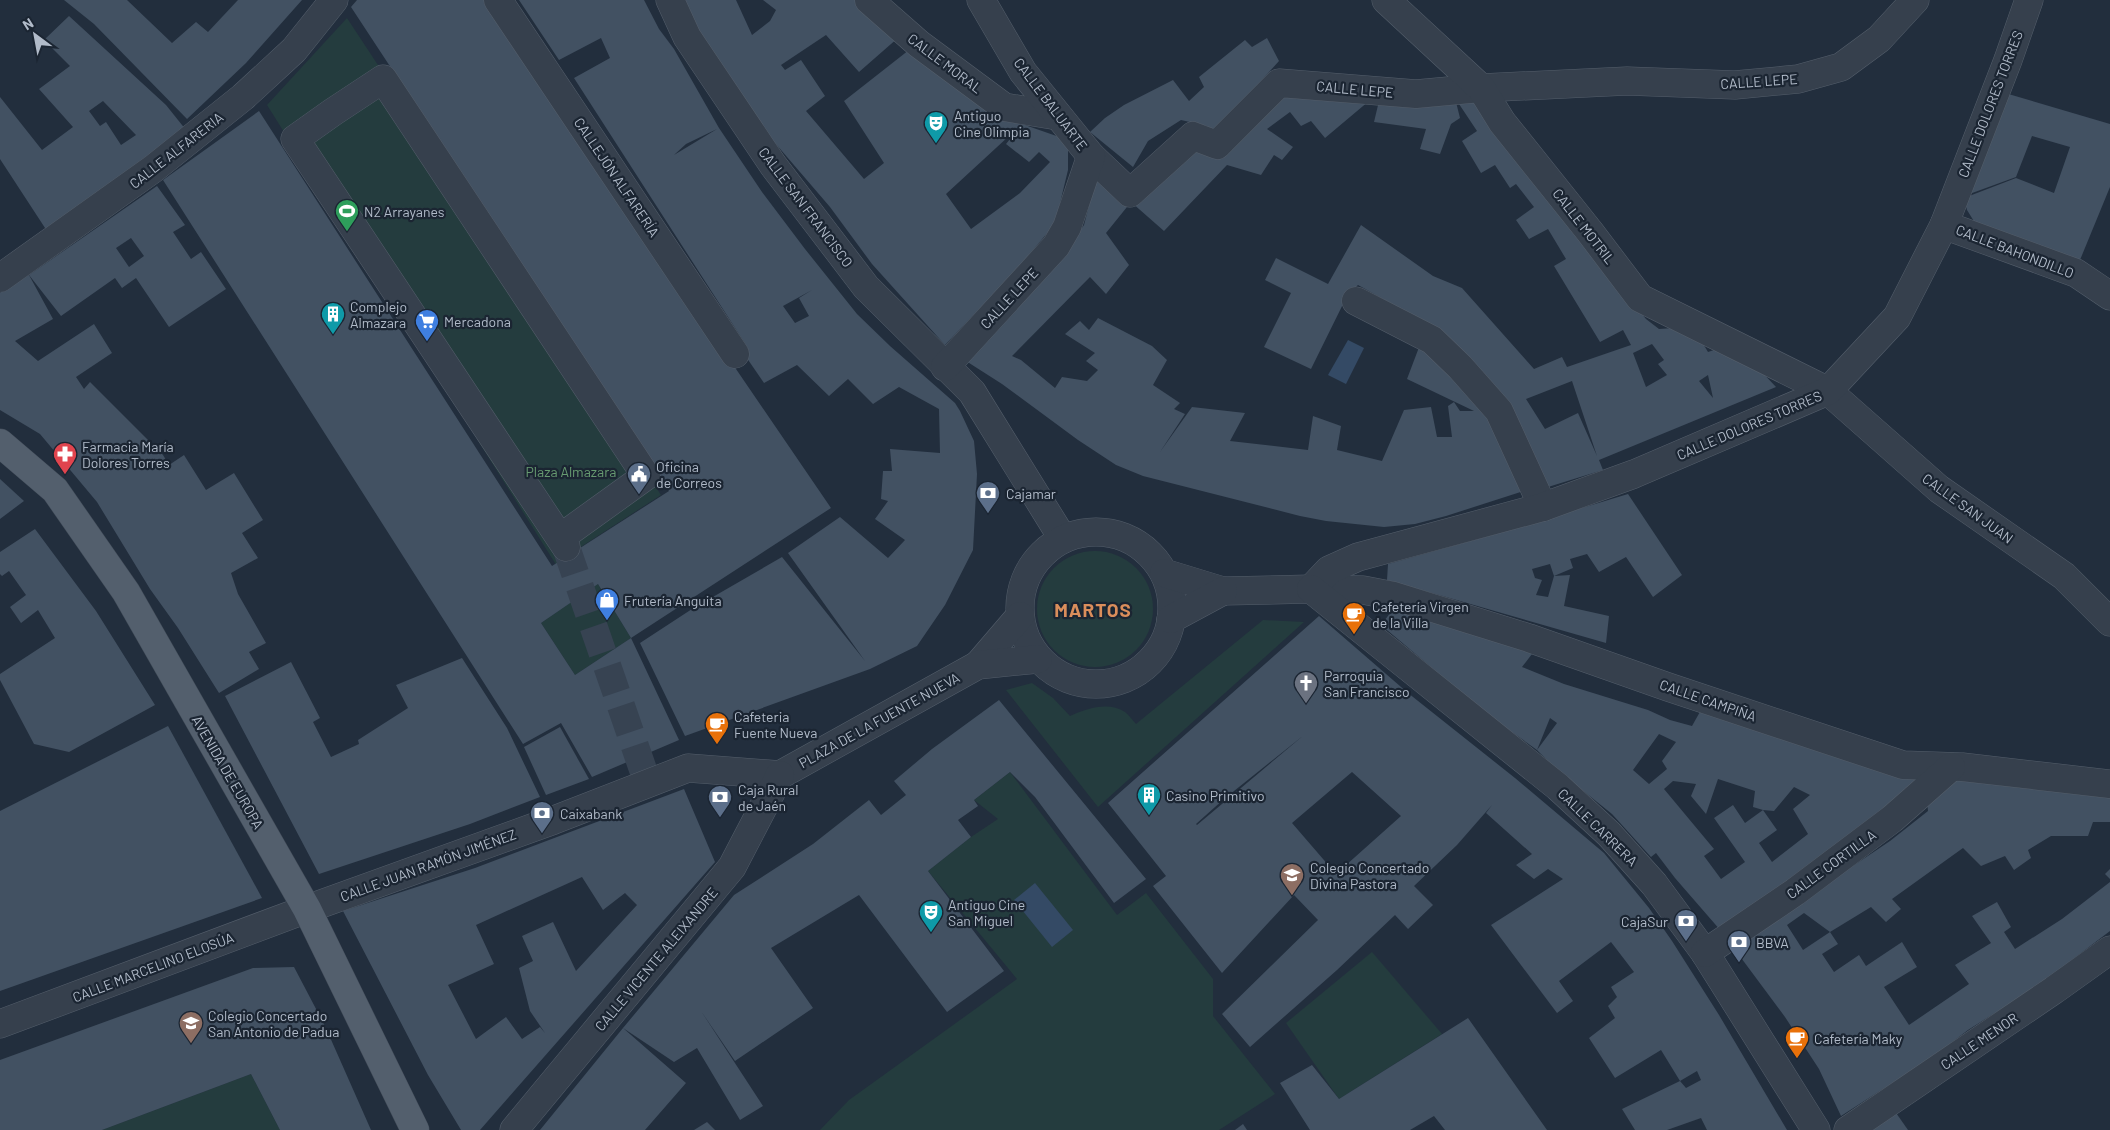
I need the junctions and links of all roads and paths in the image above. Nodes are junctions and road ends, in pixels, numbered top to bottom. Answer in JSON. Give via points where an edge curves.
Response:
{"nodes":[{"id":1,"x":334,"y":0,"type":"edge"},
{"id":2,"x":498,"y":0,"type":"edge"},
{"id":3,"x":670,"y":0,"type":"edge"},
{"id":4,"x":869,"y":0,"type":"edge"},
{"id":5,"x":982,"y":0,"type":"edge"},
{"id":6,"x":1386,"y":0,"type":"edge"},
{"id":7,"x":1914,"y":0,"type":"edge"},
{"id":8,"x":2029,"y":0,"type":"edge"},
{"id":9,"x":1481,"y":88,"type":"junction"},
{"id":10,"x":1058,"y":116,"type":"junction"},
{"id":11,"x":1091,"y":156,"type":"junction"},
{"id":12,"x":1944,"y":225,"type":"junction"},
{"id":13,"x":0,"y":278,"type":"edge"},
{"id":14,"x":2110,"y":296,"type":"edge"},
{"id":15,"x":1356,"y":301,"type":"dead end"},
{"id":16,"x":735,"y":354,"type":"dead end"},
{"id":17,"x":945,"y":367,"type":"junction"},
{"id":18,"x":1828,"y":391,"type":"junction"},
{"id":19,"x":0,"y":444,"type":"edge"},
{"id":20,"x":1544,"y":507,"type":"junction"},
{"id":21,"x":1063,"y":539,"type":"junction"},
{"id":22,"x":563,"y":542,"type":"joint"},
{"id":23,"x":1164,"y":573,"type":"junction"},
{"id":24,"x":1311,"y":589,"type":"junction"},
{"id":25,"x":1223,"y":592,"type":"junction"},
{"id":26,"x":1020,"y":616,"type":"junction"},
{"id":27,"x":1171,"y":619,"type":"junction"},
{"id":28,"x":2110,"y":622,"type":"edge"},
{"id":29,"x":1038,"y":659,"type":"junction"},
{"id":30,"x":978,"y":666,"type":"junction"},
{"id":31,"x":1951,"y":767,"type":"junction"},
{"id":32,"x":780,"y":775,"type":"junction"},
{"id":33,"x":2110,"y":784,"type":"edge"},
{"id":34,"x":306,"y":909,"type":"junction"},
{"id":35,"x":2110,"y":950,"type":"edge"},
{"id":36,"x":1705,"y":953,"type":"junction"},
{"id":37,"x":0,"y":1024,"type":"edge"},
{"id":38,"x":415,"y":1130,"type":"edge"},
{"id":39,"x":514,"y":1130,"type":"edge"},
{"id":40,"x":1816,"y":1130,"type":"edge"},
{"id":41,"x":1848,"y":1130,"type":"edge"}],
"edges":[{"from":1,"to":13,"type":"street","name":"CALLE ALFARERIA","via":[[294,50],[243,97],[153,169]]},
{"from":2,"to":16,"type":"street","name":"CALLEJÓN ALFARERÍA"},
{"from":3,"to":17,"type":"street","name":"CALLE SAN FRANCISCO","via":[[687,37],[773,166],[866,287]]},
{"from":4,"to":10,"type":"street","name":"CALLE MORAL","via":[[919,44],[1004,107]]},
{"from":5,"to":10,"type":"street","name":"CALLE BALUARTE","via":[[1022,72]]},
{"from":6,"to":9,"type":"street","name":"CALLE MOTRIL"},
{"from":7,"to":9,"type":"street","name":"CALLE LEPE","via":[[1879,40],[1841,67],[1798,79],[1735,85],[1627,81]]},
{"from":8,"to":12,"type":"street","name":"CALLE DOLORES TORRES"},
{"from":9,"to":11,"type":"street","name":"CALLE LEPE","via":[[1416,94],[1279,83],[1217,146],[1193,136],[1130,193]]},
{"from":9,"to":18,"type":"street","name":"CALLE MOTRIL","via":[[1502,122],[1640,298]]},
{"from":10,"to":11,"type":"street","name":"CALLE BALUARTE"},
{"from":11,"to":17,"type":"street","name":"CALLE LEPE","via":[[1068,227],[1056,246]]},
{"from":12,"to":14,"type":"street","name":"CALLE BAHONDILLO","via":[[2076,273]]},
{"from":12,"to":18,"type":"street","name":"CALLE DOLORES TORRES","via":[[1897,317]]},
{"from":15,"to":20,"type":"street","via":[[1432,340],[1460,367],[1499,411]]},
{"from":17,"to":21,"type":"street","name":"CALLE SAN FRANCISCO","via":[[972,392]]},
{"from":18,"to":20,"type":"street","name":"CALLE DOLORES TORRES","via":[[1634,474]]},
{"from":18,"to":28,"type":"street","name":"CALLE SAN JUAN","via":[[1939,489],[2064,576]]},
{"from":19,"to":34,"type":"main road","name":"AVENIDA DE EUROPA","via":[[55,490],[126,592]]},
{"from":20,"to":24,"type":"street","name":"CALLE DOLORES TORRES","via":[[1358,557],[1329,570]]},
{"from":21,"to":23,"type":"street","via":[[1085,532],[1110,532],[1132,540],[1150,554]]},
{"from":21,"to":26,"type":"street","via":[[1044,552],[1029,570],[1021,592]]},
{"from":22,"to":22,"type":"street","via":[[296,139],[383,80],[646,476]]},
{"from":23,"to":25,"type":"street"},
{"from":23,"to":27,"type":"street","via":[[1171,596]]},
{"from":24,"to":25,"type":"street"},
{"from":24,"to":31,"type":"street","name":"CALLE CAMPIÑA","via":[[1363,590],[1394,596],[1529,638],[1903,765]]},
{"from":24,"to":36,"type":"street","name":"CALLE CARRERA","via":[[1558,787],[1609,834],[1654,884]]},
{"from":25,"to":27,"type":"street"},
{"from":26,"to":29,"type":"street","via":[[1026,639]]},
{"from":26,"to":30,"type":"street","name":"PLAZA DE LA FUENTE NUEVA"},
{"from":27,"to":29,"type":"street","via":[[1164,643],[1149,662],[1129,676],[1105,684],[1073,680],[1057,674]]},
{"from":29,"to":30,"type":"street","name":"PLAZA DE LA FUENTE NUEVA"},
{"from":30,"to":32,"type":"street","name":"PLAZA DE LA FUENTE NUEVA"},
{"from":31,"to":33,"type":"street","name":"CALLE CAMPIÑA"},
{"from":31,"to":36,"type":"street","name":"CALLE CORTILLA","via":[[1892,819],[1795,892]]},
{"from":32,"to":34,"type":"street","name":"CALLE JUAN RAMÓN JIMÉNEZ","via":[[688,768]]},
{"from":32,"to":39,"type":"street","name":"CALLE VICENTE ALEIXANDRE","via":[[732,868]]},
{"from":34,"to":37,"type":"street","name":"CALLE MARCELINO ELOSÚA"},
{"from":34,"to":38,"type":"main road","name":"AVENIDA DE EUROPA"},
{"from":35,"to":41,"type":"street","name":"CALLE MENOR"},
{"from":36,"to":40,"type":"street","name":"CALLE CARRERA"}]}
